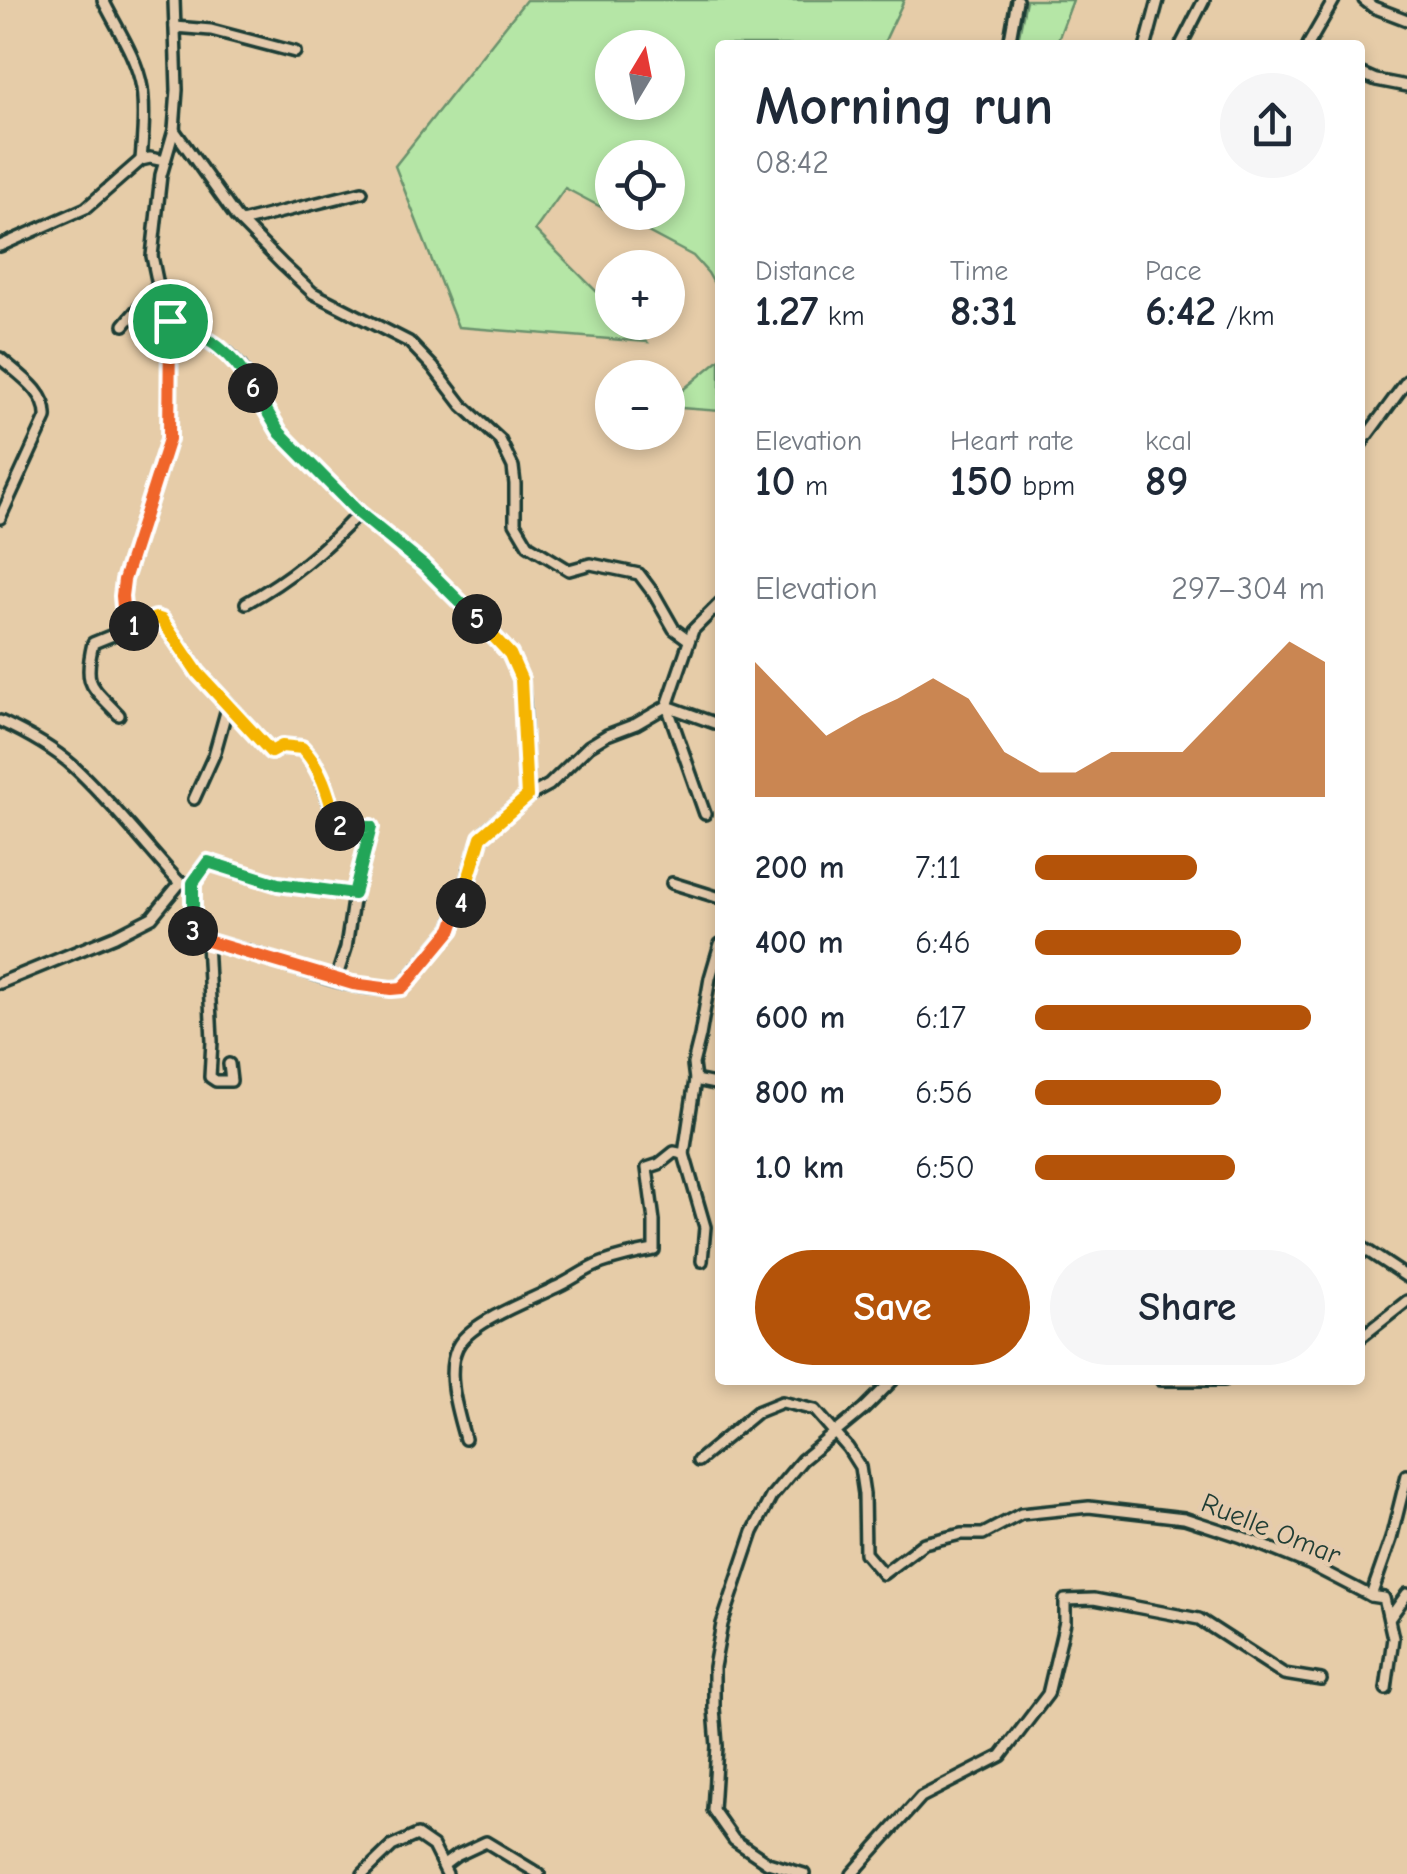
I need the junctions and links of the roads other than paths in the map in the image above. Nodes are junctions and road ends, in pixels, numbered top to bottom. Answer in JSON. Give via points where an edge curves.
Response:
{"nodes":[{"id":1,"x":102,"y":0,"type":"edge"},
{"id":2,"x":174,"y":0,"type":"edge"},
{"id":3,"x":1018,"y":0,"type":"edge"},
{"id":4,"x":1158,"y":0,"type":"edge"},
{"id":5,"x":1204,"y":0,"type":"edge"},
{"id":6,"x":1334,"y":0,"type":"edge"},
{"id":7,"x":1364,"y":0,"type":"edge"},
{"id":8,"x":1407,"y":20,"type":"edge"},
{"id":9,"x":175,"y":27,"type":"junction"},
{"id":10,"x":1010,"y":40,"type":"edge"},
{"id":11,"x":1147,"y":40,"type":"edge"},
{"id":12,"x":1184,"y":40,"type":"edge"},
{"id":13,"x":1311,"y":40,"type":"edge"},
{"id":14,"x":295,"y":52,"type":"dead end"},
{"id":15,"x":1365,"y":75,"type":"edge"},
{"id":16,"x":1407,"y":86,"type":"edge"},
{"id":17,"x":174,"y":130,"type":"junction"},
{"id":18,"x":141,"y":160,"type":"junction"},
{"id":19,"x":165,"y":161,"type":"junction"},
{"id":20,"x":362,"y":192,"type":"dead end"},
{"id":21,"x":241,"y":222,"type":"junction"},
{"id":22,"x":0,"y":246,"type":"edge"},
{"id":23,"x":158,"y":285,"type":"junction"},
{"id":24,"x":170,"y":321,"type":"junction"},
{"id":25,"x":124,"y":325,"type":"dead end"},
{"id":26,"x":0,"y":358,"type":"edge"},
{"id":27,"x":1407,"y":381,"type":"edge"},
{"id":28,"x":1365,"y":438,"type":"edge"},
{"id":29,"x":359,"y":513,"type":"junction"},
{"id":30,"x":0,"y":518,"type":"edge"},
{"id":31,"x":246,"y":602,"type":"dead end"},
{"id":32,"x":715,"y":608,"type":"edge"},
{"id":33,"x":125,"y":629,"type":"junction"},
{"id":34,"x":690,"y":640,"type":"junction"},
{"id":35,"x":228,"y":705,"type":"junction"},
{"id":36,"x":667,"y":706,"type":"junction"},
{"id":37,"x":120,"y":715,"type":"dead end"},
{"id":38,"x":0,"y":721,"type":"edge"},
{"id":39,"x":715,"y":723,"type":"edge"},
{"id":40,"x":527,"y":797,"type":"junction"},
{"id":41,"x":194,"y":799,"type":"dead end"},
{"id":42,"x":705,"y":814,"type":"dead end"},
{"id":43,"x":180,"y":882,"type":"junction"},
{"id":44,"x":193,"y":883,"type":"junction"},
{"id":45,"x":672,"y":883,"type":"dead end"},
{"id":46,"x":354,"y":894,"type":"junction"},
{"id":47,"x":715,"y":896,"type":"edge"},
{"id":48,"x":207,"y":941,"type":"junction"},
{"id":49,"x":715,"y":961,"type":"edge"},
{"id":50,"x":336,"y":980,"type":"junction"},
{"id":51,"x":0,"y":983,"type":"edge"},
{"id":52,"x":228,"y":1064,"type":"dead end"},
{"id":53,"x":695,"y":1080,"type":"junction"},
{"id":54,"x":715,"y":1084,"type":"edge"},
{"id":55,"x":684,"y":1154,"type":"junction"},
{"id":56,"x":1365,"y":1249,"type":"edge"},
{"id":57,"x":702,"y":1260,"type":"dead end"},
{"id":58,"x":1407,"y":1277,"type":"edge"},
{"id":59,"x":1407,"y":1300,"type":"edge"},
{"id":60,"x":1365,"y":1334,"type":"edge"},
{"id":61,"x":887,"y":1385,"type":"edge"},
{"id":62,"x":836,"y":1432,"type":"junction"},
{"id":63,"x":465,"y":1439,"type":"dead end"},
{"id":64,"x":698,"y":1461,"type":"dead end"},
{"id":65,"x":1407,"y":1475,"type":"edge"},
{"id":66,"x":1407,"y":1594,"type":"edge"},
{"id":67,"x":1370,"y":1596,"type":"junction"},
{"id":68,"x":1389,"y":1619,"type":"junction"},
{"id":69,"x":1322,"y":1680,"type":"dead end"},
{"id":70,"x":1386,"y":1689,"type":"dead end"},
{"id":71,"x":446,"y":1870,"type":"edge"},
{"id":72,"x":363,"y":1874,"type":"edge"},
{"id":73,"x":538,"y":1874,"type":"edge"},
{"id":74,"x":804,"y":1874,"type":"edge"},
{"id":75,"x":852,"y":1874,"type":"edge"}],
"edges":[{"from":1,"to":18,"type":"street","via":[[142,86]]},
{"from":2,"to":9,"type":"street"},
{"from":3,"to":10,"type":"street"},
{"from":4,"to":11,"type":"street"},
{"from":5,"to":12,"type":"street"},
{"from":6,"to":13,"type":"street"},
{"from":7,"to":8,"type":"street"},
{"from":9,"to":14,"type":"street"},
{"from":9,"to":17,"type":"street"},
{"from":15,"to":16,"type":"street"},
{"from":17,"to":19,"type":"street"},
{"from":17,"to":21,"type":"street"},
{"from":18,"to":19,"type":"street"},
{"from":18,"to":22,"type":"street","via":[[86,208]]},
{"from":19,"to":23,"type":"street","via":[[152,256]]},
{"from":20,"to":21,"type":"street"},
{"from":21,"to":34,"type":"street","via":[[313,292],[409,342],[500,440],[516,484],[515,524],[528,545],[570,570],[591,564],[639,574],[674,629]]},
{"from":23,"to":24,"type":"street"},
{"from":23,"to":25,"type":"street"},
{"from":24,"to":29,"type":"street","via":[[228,353],[280,433]]},
{"from":24,"to":33,"type":"street","via":[[169,439],[124,580]]},
{"from":26,"to":30,"type":"street","via":[[47,408]]},
{"from":27,"to":28,"type":"street"},
{"from":29,"to":31,"type":"street","via":[[317,555]]},
{"from":29,"to":40,"type":"street","via":[[424,566],[510,654],[521,679]]},
{"from":32,"to":34,"type":"street"},
{"from":33,"to":35,"type":"street","via":[[162,620]]},
{"from":33,"to":37,"type":"street","via":[[92,643],[88,664],[90,684]]},
{"from":34,"to":36,"type":"street"},
{"from":35,"to":41,"type":"street"},
{"from":35,"to":46,"type":"street","via":[[271,752],[290,745],[309,755],[338,826],[371,827]]},
{"from":36,"to":39,"type":"street"},
{"from":36,"to":40,"type":"street","via":[[607,734]]},
{"from":36,"to":42,"type":"street"},
{"from":38,"to":43,"type":"street","via":[[72,765]]},
{"from":40,"to":50,"type":"street","via":[[481,837],[452,929],[402,988]]},
{"from":43,"to":44,"type":"street"},
{"from":43,"to":51,"type":"street","via":[[152,917]]},
{"from":44,"to":46,"type":"street","via":[[208,862],[278,884]]},
{"from":44,"to":48,"type":"street","via":[[194,933]]},
{"from":45,"to":47,"type":"street"},
{"from":46,"to":50,"type":"street"},
{"from":48,"to":50,"type":"street"},
{"from":48,"to":52,"type":"street","via":[[210,1077],[230,1081]]},
{"from":49,"to":53,"type":"street"},
{"from":53,"to":54,"type":"street"},
{"from":53,"to":55,"type":"street"},
{"from":55,"to":57,"type":"street","via":[[705,1227]]},
{"from":55,"to":63,"type":"street","via":[[674,1152],[647,1168],[654,1250],[600,1264],[516,1304],[458,1346],[454,1385]]},
{"from":56,"to":58,"type":"street"},
{"from":59,"to":60,"type":"street"},
{"from":61,"to":62,"type":"street"},
{"from":62,"to":64,"type":"street","via":[[815,1410],[782,1402],[757,1412]]},
{"from":62,"to":67,"type":"street","name":"Ruelle Omar","via":[[860,1467],[865,1553],[883,1574],[924,1544],[983,1534],[1021,1514],[1089,1507],[1184,1518],[1309,1564]]},
{"from":62,"to":74,"type":"street","via":[[771,1497],[722,1624],[714,1667],[713,1810],[734,1840]]},
{"from":65,"to":67,"type":"street"},
{"from":66,"to":68,"type":"street"},
{"from":67,"to":68,"type":"street","name":"Ruelle Omar","via":[[1384,1598]]},
{"from":68,"to":70,"type":"street"},
{"from":69,"to":75,"type":"street","via":[[1284,1674],[1199,1619],[1094,1599],[1065,1600],[1048,1694],[1001,1756],[921,1797]]},
{"from":71,"to":72,"type":"street","via":[[433,1846],[417,1836],[392,1846]]},
{"from":71,"to":73,"type":"street","via":[[456,1856],[486,1842]]}]}
